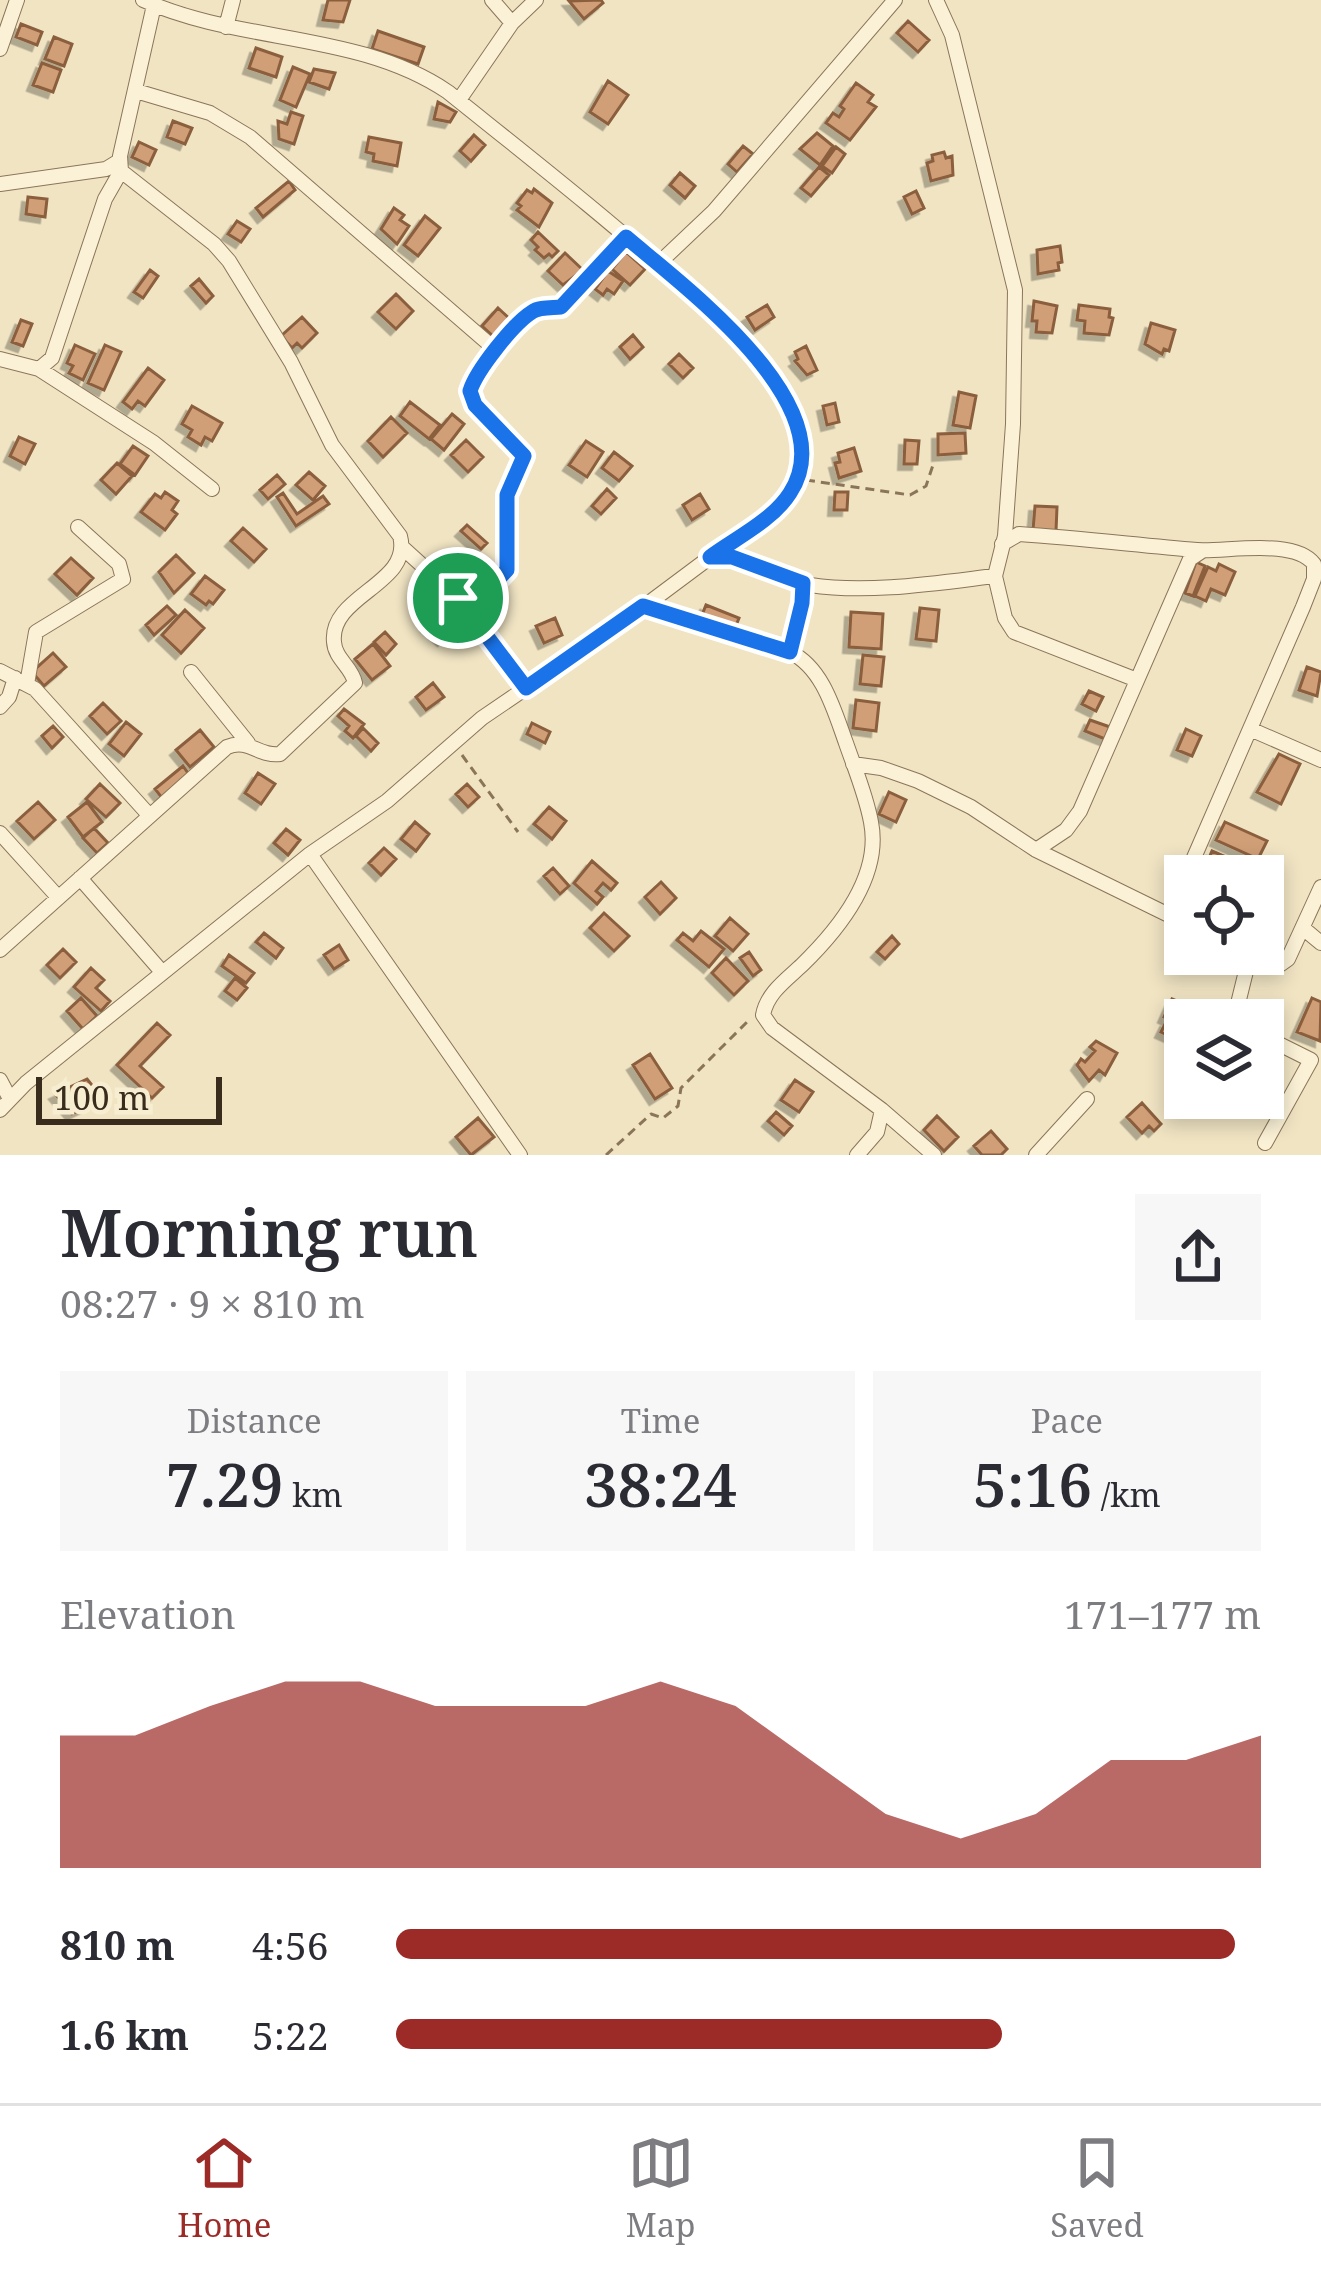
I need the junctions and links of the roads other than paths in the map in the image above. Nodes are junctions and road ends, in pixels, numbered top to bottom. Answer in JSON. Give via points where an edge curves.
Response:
{"nodes":[{"id":1,"x":17,"y":0,"type":"edge"},
{"id":2,"x":233,"y":0,"type":"edge"},
{"id":3,"x":492,"y":0,"type":"edge"},
{"id":4,"x":536,"y":0,"type":"edge"},
{"id":5,"x":895,"y":0,"type":"edge"},
{"id":6,"x":935,"y":0,"type":"edge"},
{"id":7,"x":148,"y":2,"type":"edge"},
{"id":8,"x":512,"y":23,"type":"junction"},
{"id":9,"x":226,"y":26,"type":"junction"},
{"id":10,"x":0,"y":49,"type":"edge"},
{"id":11,"x":136,"y":91,"type":"junction"},
{"id":12,"x":459,"y":100,"type":"junction"},
{"id":13,"x":115,"y":170,"type":"junction"},
{"id":14,"x":0,"y":184,"type":"edge"},
{"id":15,"x":626,"y":237,"type":"junction"},
{"id":16,"x":658,"y":264,"type":"junction"},
{"id":17,"x":496,"y":350,"type":"junction"},
{"id":18,"x":0,"y":359,"type":"edge"},
{"id":19,"x":39,"y":369,"type":"junction"},
{"id":20,"x":212,"y":490,"type":"dead end"},
{"id":21,"x":78,"y":527,"type":"dead end"},
{"id":22,"x":1002,"y":544,"type":"junction"},
{"id":23,"x":403,"y":548,"type":"junction"},
{"id":24,"x":1202,"y":550,"type":"junction"},
{"id":25,"x":710,"y":557,"type":"junction"},
{"id":26,"x":1316,"y":558,"type":"edge"},
{"id":27,"x":995,"y":576,"type":"junction"},
{"id":28,"x":458,"y":598,"type":"junction"},
{"id":29,"x":643,"y":606,"type":"junction"},
{"id":30,"x":191,"y":672,"type":"dead end"},
{"id":31,"x":14,"y":678,"type":"edge"},
{"id":32,"x":1137,"y":680,"type":"junction"},
{"id":33,"x":526,"y":688,"type":"junction"},
{"id":34,"x":0,"y":706,"type":"edge"},
{"id":35,"x":1250,"y":730,"type":"junction"},
{"id":36,"x":248,"y":743,"type":"junction"},
{"id":37,"x":1321,"y":760,"type":"edge"},
{"id":38,"x":853,"y":764,"type":"junction"},
{"id":39,"x":149,"y":815,"type":"junction"},
{"id":40,"x":0,"y":833,"type":"edge"},
{"id":41,"x":1036,"y":850,"type":"junction"},
{"id":42,"x":310,"y":854,"type":"junction"},
{"id":43,"x":1196,"y":855,"type":"edge"},
{"id":44,"x":80,"y":878,"type":"junction"},
{"id":45,"x":1321,"y":887,"type":"edge"},
{"id":46,"x":57,"y":896,"type":"junction"},
{"id":47,"x":1164,"y":912,"type":"edge"},
{"id":48,"x":1304,"y":929,"type":"junction"},
{"id":49,"x":3,"y":941,"type":"edge"},
{"id":50,"x":1321,"y":943,"type":"edge"},
{"id":51,"x":1284,"y":961,"type":"edge"},
{"id":52,"x":162,"y":973,"type":"junction"},
{"id":53,"x":1284,"y":1043,"type":"edge"},
{"id":54,"x":1315,"y":1053,"type":"edge"},
{"id":55,"x":0,"y":1080,"type":"edge"},
{"id":56,"x":1087,"y":1099,"type":"dead end"},
{"id":57,"x":5,"y":1104,"type":"edge"},
{"id":58,"x":882,"y":1110,"type":"junction"},
{"id":59,"x":1265,"y":1143,"type":"dead end"},
{"id":60,"x":520,"y":1155,"type":"edge"},
{"id":61,"x":857,"y":1155,"type":"edge"},
{"id":62,"x":934,"y":1155,"type":"edge"},
{"id":63,"x":1036,"y":1155,"type":"edge"}],
"edges":[{"from":1,"to":10,"type":"street"},
{"from":2,"to":9,"type":"street"},
{"from":3,"to":8,"type":"street"},
{"from":4,"to":8,"type":"street"},
{"from":5,"to":16,"type":"street","via":[[728,197]]},
{"from":6,"to":22,"type":"street","via":[[952,35],[1015,290]]},
{"from":7,"to":9,"type":"street"},
{"from":7,"to":11,"type":"street"},
{"from":8,"to":12,"type":"street"},
{"from":9,"to":12,"type":"street","via":[[379,59]]},
{"from":11,"to":13,"type":"street"},
{"from":11,"to":17,"type":"street","via":[[210,113],[250,136]]},
{"from":12,"to":15,"type":"street"},
{"from":13,"to":14,"type":"street"},
{"from":13,"to":19,"type":"street","via":[[52,358]]},
{"from":13,"to":23,"type":"street","via":[[229,261],[332,445]]},
{"from":15,"to":16,"type":"street"},
{"from":15,"to":17,"type":"street","via":[[561,307],[535,310]]},
{"from":16,"to":25,"type":"street","via":[[766,367],[801,447],[798,478],[776,508]]},
{"from":17,"to":28,"type":"street","via":[[470,391],[524,456],[507,495],[507,570],[489,589]]},
{"from":18,"to":19,"type":"street"},
{"from":19,"to":20,"type":"street"},
{"from":21,"to":31,"type":"street","via":[[119,564],[122,579],[36,632]]},
{"from":22,"to":24,"type":"street","via":[[1019,534]]},
{"from":22,"to":27,"type":"street"},
{"from":23,"to":28,"type":"street"},
{"from":23,"to":36,"type":"street","via":[[334,630],[352,689],[280,754]]},
{"from":24,"to":26,"type":"street"},
{"from":24,"to":32,"type":"street","via":[[1190,559]]},
{"from":25,"to":27,"type":"street","via":[[844,587]]},
{"from":25,"to":29,"type":"street"},
{"from":26,"to":35,"type":"street"},
{"from":27,"to":32,"type":"street","via":[[1014,632]]},
{"from":28,"to":33,"type":"street"},
{"from":29,"to":33,"type":"street"},
{"from":29,"to":38,"type":"street","via":[[808,662]]},
{"from":30,"to":36,"type":"street"},
{"from":31,"to":34,"type":"street"},
{"from":31,"to":39,"type":"street"},
{"from":32,"to":41,"type":"street","via":[[1080,811]]},
{"from":33,"to":42,"type":"street"},
{"from":35,"to":37,"type":"street"},
{"from":35,"to":43,"type":"street"},
{"from":36,"to":39,"type":"street","via":[[227,747]]},
{"from":38,"to":41,"type":"street","via":[[918,781]]},
{"from":38,"to":58,"type":"street","via":[[872,824],[864,879],[834,934],[771,994],[763,1015]]},
{"from":39,"to":44,"type":"street"},
{"from":40,"to":46,"type":"street"},
{"from":41,"to":47,"type":"street"},
{"from":42,"to":52,"type":"street"},
{"from":42,"to":60,"type":"street"},
{"from":44,"to":46,"type":"street"},
{"from":44,"to":52,"type":"street"},
{"from":45,"to":48,"type":"street"},
{"from":46,"to":49,"type":"street"},
{"from":48,"to":50,"type":"street"},
{"from":48,"to":51,"type":"street"},
{"from":52,"to":57,"type":"street"},
{"from":53,"to":54,"type":"street"},
{"from":54,"to":59,"type":"street"},
{"from":55,"to":57,"type":"street"},
{"from":56,"to":63,"type":"street"},
{"from":58,"to":61,"type":"street","via":[[877,1132]]},
{"from":58,"to":62,"type":"street"}]}
